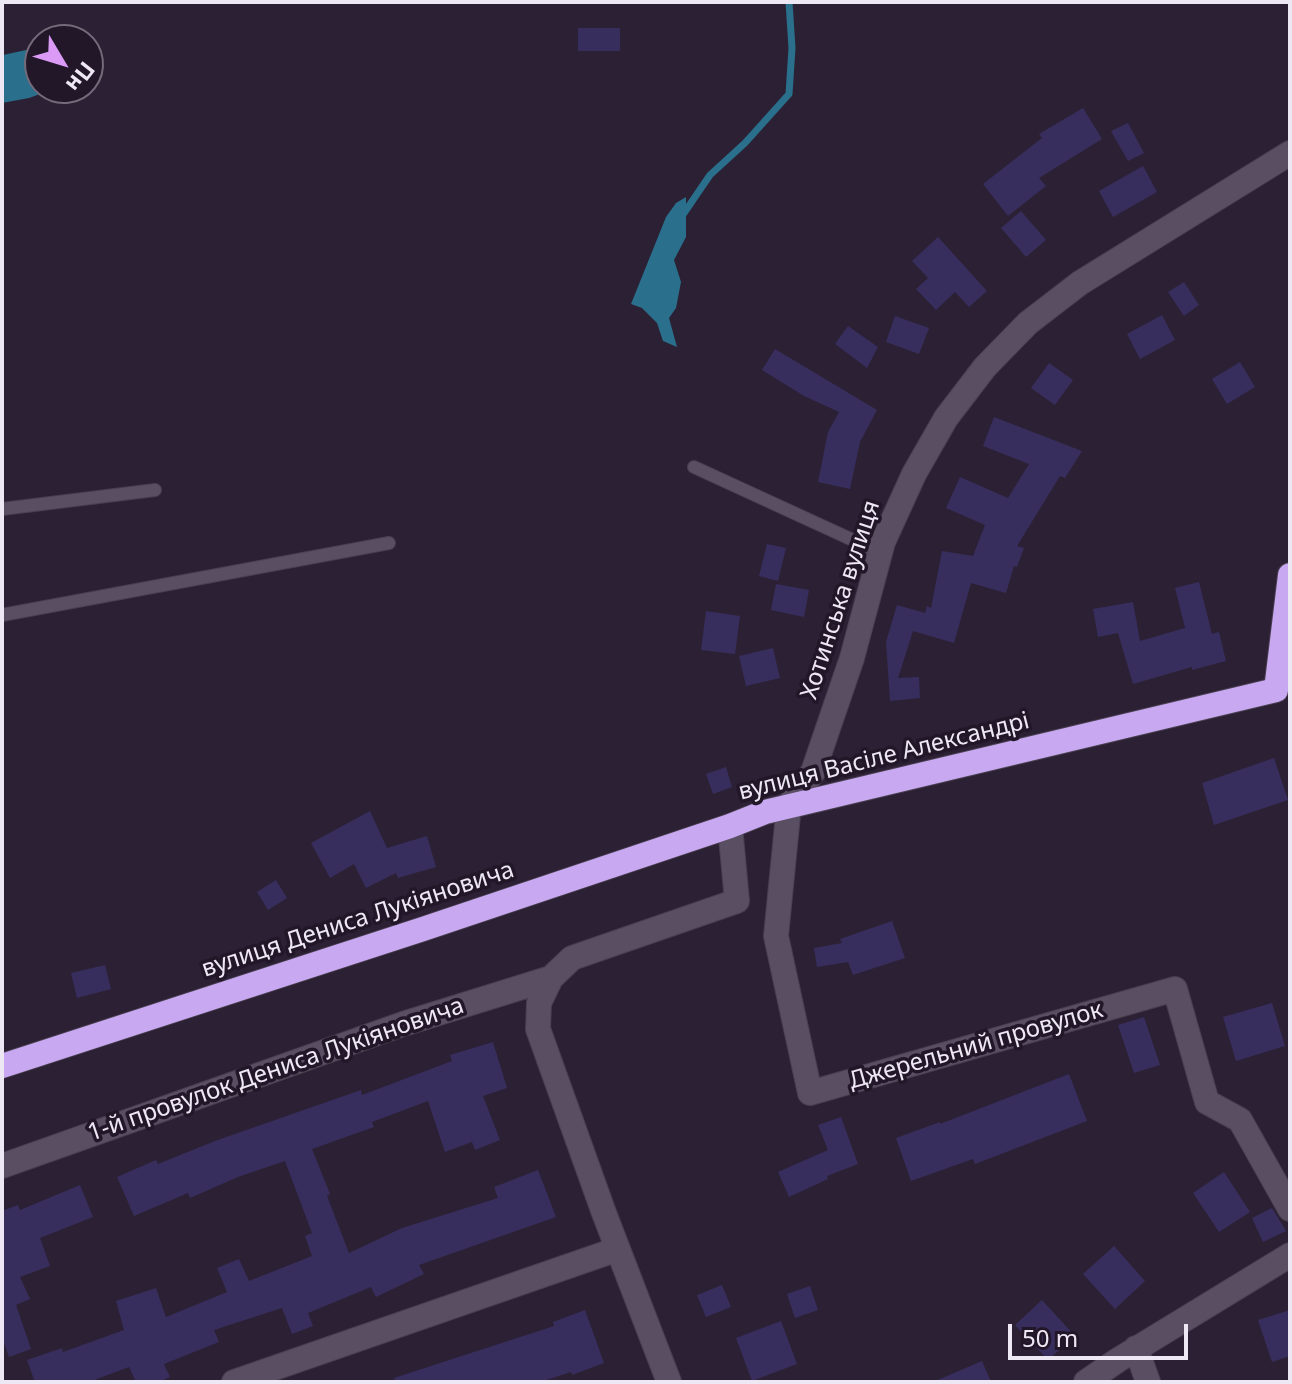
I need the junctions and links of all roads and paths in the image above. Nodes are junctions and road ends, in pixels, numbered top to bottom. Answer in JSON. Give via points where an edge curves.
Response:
{"nodes":[{"id":1,"x":1290,"y":153,"type":"edge"},
{"id":2,"x":694,"y":467,"type":"dead end"},
{"id":3,"x":155,"y":490,"type":"dead end"},
{"id":4,"x":2,"y":509,"type":"edge"},
{"id":5,"x":389,"y":543,"type":"dead end"},
{"id":6,"x":881,"y":553,"type":"junction"},
{"id":7,"x":1290,"y":575,"type":"edge"},
{"id":8,"x":2,"y":615,"type":"edge"},
{"id":9,"x":789,"y":805,"type":"junction"},
{"id":10,"x":730,"y":826,"type":"junction"},
{"id":11,"x":551,"y":978,"type":"junction"},
{"id":12,"x":2,"y":1066,"type":"edge"},
{"id":13,"x":2,"y":1166,"type":"edge"},
{"id":14,"x":1290,"y":1209,"type":"edge"},
{"id":15,"x":618,"y":1249,"type":"junction"},
{"id":16,"x":1290,"y":1255,"type":"edge"},
{"id":17,"x":1136,"y":1348,"type":"junction"},
{"id":18,"x":234,"y":1382,"type":"edge"},
{"id":19,"x":669,"y":1382,"type":"edge"},
{"id":20,"x":1086,"y":1382,"type":"edge"},
{"id":21,"x":1148,"y":1382,"type":"edge"}],
"edges":[{"from":1,"to":6,"type":"street","name":"Хотинська вулиця","via":[[1080,283],[1028,323],[946,418],[914,474]]},
{"from":2,"to":6,"type":"lane"},
{"from":3,"to":4,"type":"lane"},
{"from":5,"to":8,"type":"lane"},
{"from":6,"to":9,"type":"street","name":"Хотинська вулиця","via":[[813,772]]},
{"from":7,"to":9,"type":"highway","name":"вулиця Васіле Александрі","via":[[1276,690]]},
{"from":9,"to":10,"type":"highway","name":"вулиця Васіле Александрі"},
{"from":9,"to":14,"type":"street","name":"Джерельний провулок","via":[[776,936],[810,1093],[1175,989],[1207,1102],[1240,1120]]},
{"from":10,"to":11,"type":"street","name":"вулиця Васіле Александрі","via":[[737,901],[572,958]]},
{"from":10,"to":12,"type":"highway","name":"вулиця Дениса Лукіяновича"},
{"from":11,"to":13,"type":"street","name":"1-й провулок Дениса Лукіяновича","via":[[403,1024]]},
{"from":11,"to":15,"type":"street","via":[[539,1003],[538,1029]]},
{"from":15,"to":18,"type":"street"},
{"from":15,"to":19,"type":"street"},
{"from":16,"to":17,"type":"street"},
{"from":17,"to":20,"type":"street"},
{"from":17,"to":21,"type":"street"}]}
